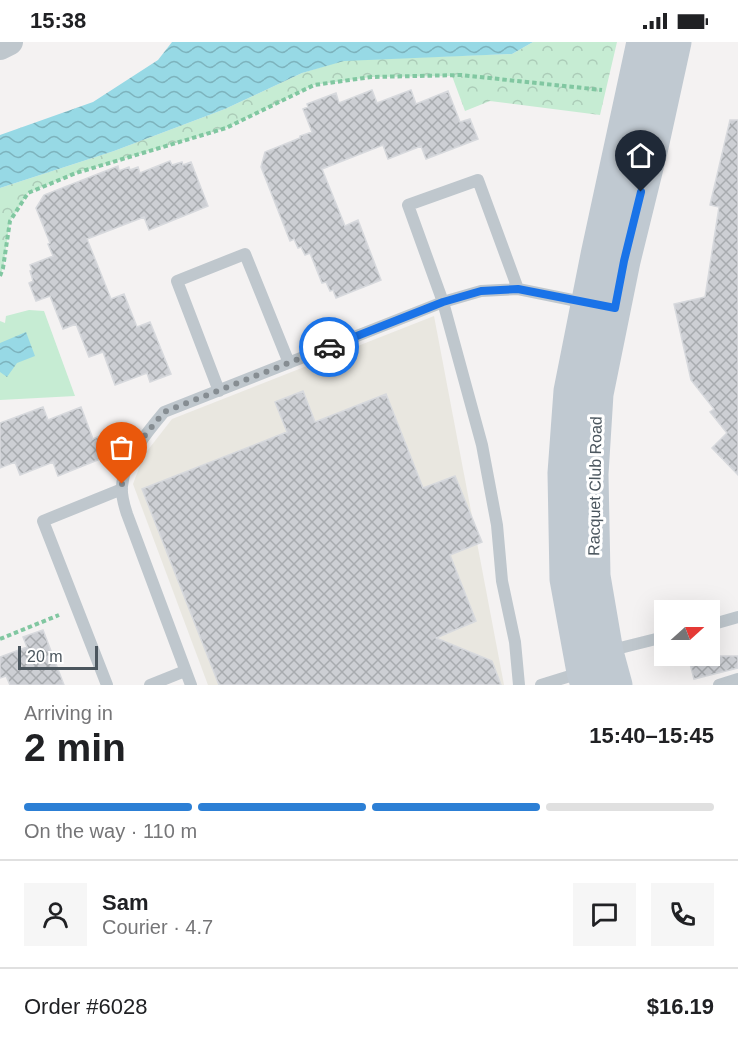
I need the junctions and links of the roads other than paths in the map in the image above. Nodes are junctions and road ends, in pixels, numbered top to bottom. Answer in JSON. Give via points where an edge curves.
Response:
{"nodes":[{"id":1,"x":10,"y":42,"type":"edge"},
{"id":2,"x":643,"y":42,"type":"edge"},
{"id":3,"x":675,"y":42,"type":"edge"},
{"id":4,"x":0,"y":47,"type":"edge"},
{"id":5,"x":518,"y":289,"type":"junction"},
{"id":6,"x":443,"y":302,"type":"junction"},
{"id":7,"x":601,"y":306,"type":"junction"},
{"id":8,"x":289,"y":363,"type":"junction"},
{"id":9,"x":219,"y":391,"type":"junction"},
{"id":10,"x":122,"y":489,"type":"junction"},
{"id":11,"x":738,"y":617,"type":"edge"},
{"id":12,"x":720,"y":622,"type":"edge"},
{"id":13,"x":654,"y":642,"type":"edge"},
{"id":14,"x":597,"y":670,"type":"edge"},
{"id":15,"x":185,"y":671,"type":"junction"},
{"id":16,"x":738,"y":679,"type":"edge"},
{"id":17,"x":107,"y":685,"type":"edge"},
{"id":18,"x":150,"y":685,"type":"edge"},
{"id":19,"x":191,"y":685,"type":"edge"},
{"id":20,"x":519,"y":685,"type":"edge"},
{"id":21,"x":541,"y":685,"type":"edge"},
{"id":22,"x":719,"y":685,"type":"edge"}],
"edges":[{"from":1,"to":4,"type":"street"},
{"from":2,"to":7,"type":"street","name":"Racquet Club Road"},
{"from":3,"to":7,"type":"street","name":"Racquet Club Road","via":[[624,261]]},
{"from":5,"to":6,"type":"lane","via":[[481,291]]},
{"from":5,"to":6,"type":"lane","via":[[478,180],[408,205]]},
{"from":5,"to":7,"type":"lane"},
{"from":6,"to":8,"type":"lane"},
{"from":6,"to":20,"type":"lane","via":[[482,445]]},
{"from":7,"to":14,"type":"street","name":"Racquet Club Road","via":[[592,474]]},
{"from":8,"to":9,"type":"lane"},
{"from":8,"to":9,"type":"lane","via":[[245,254],[187,277],[177,281]]},
{"from":9,"to":10,"type":"lane","via":[[164,412],[142,439],[123,477]]},
{"from":10,"to":15,"type":"lane","via":[[126,514]]},
{"from":10,"to":17,"type":"lane","via":[[43,521]]},
{"from":11,"to":12,"type":"lane"},
{"from":13,"to":14,"type":"lane"},
{"from":14,"to":21,"type":"lane"},
{"from":15,"to":18,"type":"lane"},
{"from":15,"to":19,"type":"lane"},
{"from":16,"to":22,"type":"lane"}]}
